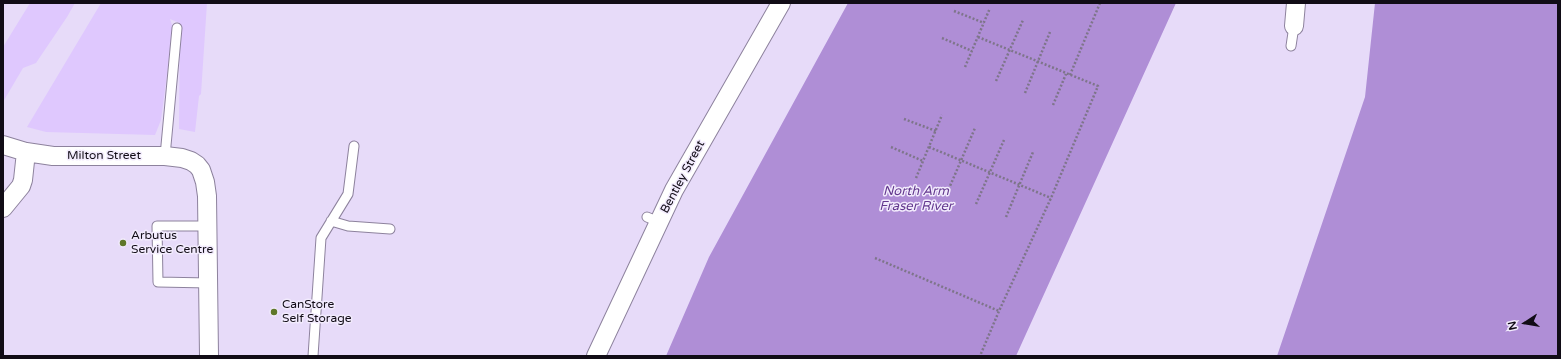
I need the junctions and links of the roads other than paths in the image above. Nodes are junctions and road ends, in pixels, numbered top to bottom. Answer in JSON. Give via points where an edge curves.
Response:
{"nodes":[{"id":1,"x":780,"y":3,"type":"edge"},
{"id":2,"x":1296,"y":3,"type":"edge"},
{"id":3,"x":1294,"y":26,"type":"joint"},
{"id":4,"x":177,"y":28,"type":"dead end"},
{"id":5,"x":1291,"y":46,"type":"dead end"},
{"id":6,"x":3,"y":145,"type":"edge"},
{"id":7,"x":354,"y":146,"type":"dead end"},
{"id":8,"x":26,"y":152,"type":"junction"},
{"id":9,"x":165,"y":156,"type":"junction"},
{"id":10,"x":3,"y":208,"type":"edge"},
{"id":11,"x":331,"y":221,"type":"junction"},
{"id":12,"x":208,"y":226,"type":"junction"},
{"id":13,"x":390,"y":229,"type":"dead end"},
{"id":14,"x":208,"y":283,"type":"junction"},
{"id":15,"x":209,"y":356,"type":"edge"},
{"id":16,"x":313,"y":356,"type":"edge"},
{"id":17,"x":596,"y":356,"type":"edge"}],
"edges":[{"from":1,"to":17,"type":"street","name":"Bentley Street","via":[[674,190],[653,219]]},
{"from":2,"to":3,"type":"street"},
{"from":3,"to":5,"type":"lane"},
{"from":4,"to":9,"type":"lane"},
{"from":6,"to":8,"type":"street","name":"Milton Street"},
{"from":7,"to":11,"type":"lane","via":[[348,194]]},
{"from":8,"to":9,"type":"street","name":"Milton Street","via":[[53,156]]},
{"from":8,"to":10,"type":"street","via":[[21,186]]},
{"from":9,"to":12,"type":"street","name":"Milton Street","via":[[191,161],[201,170],[207,196]]},
{"from":11,"to":13,"type":"lane","via":[[348,226]]},
{"from":11,"to":16,"type":"lane","via":[[321,238]]},
{"from":12,"to":14,"type":"street"},
{"from":12,"to":14,"type":"lane","via":[[157,226],[158,282]]},
{"from":14,"to":15,"type":"street"}]}
